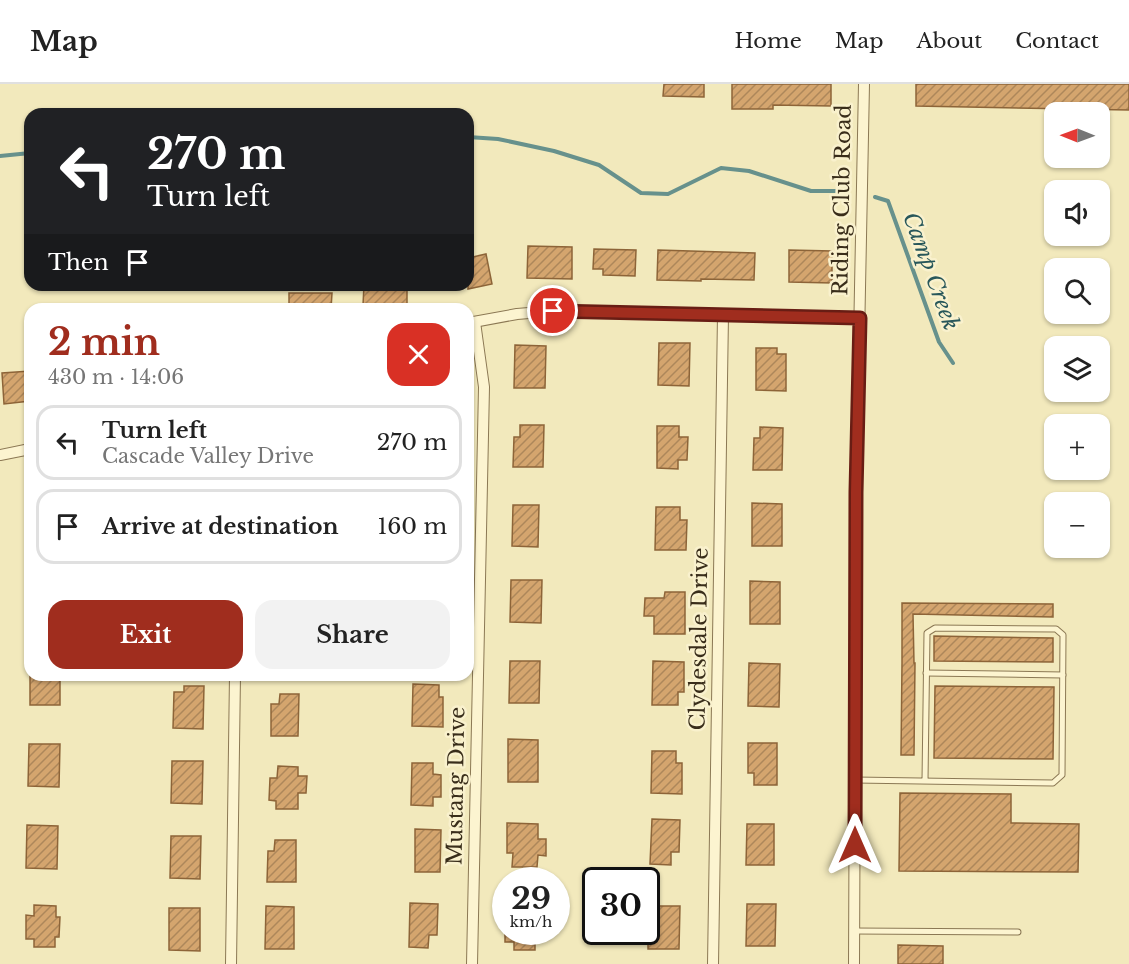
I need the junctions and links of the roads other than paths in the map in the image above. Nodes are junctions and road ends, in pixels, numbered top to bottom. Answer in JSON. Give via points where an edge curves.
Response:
{"nodes":[{"id":1,"x":864,"y":84,"type":"edge"},
{"id":2,"x":723,"y":315,"type":"junction"},
{"id":3,"x":860,"y":318,"type":"junction"},
{"id":4,"x":474,"y":322,"type":"edge"},
{"id":5,"x":474,"y":338,"type":"edge"},
{"id":6,"x":24,"y":450,"type":"edge"},
{"id":7,"x":0,"y":455,"type":"edge"},
{"id":8,"x":926,"y":673,"type":"junction"},
{"id":9,"x":1063,"y":675,"type":"junction"},
{"id":10,"x":235,"y":681,"type":"edge"},
{"id":11,"x":855,"y":780,"type":"junction"},
{"id":12,"x":925,"y":781,"type":"junction"},
{"id":13,"x":854,"y":931,"type":"junction"},
{"id":14,"x":1018,"y":932,"type":"dead end"},
{"id":15,"x":231,"y":964,"type":"edge"},
{"id":16,"x":472,"y":964,"type":"edge"},
{"id":17,"x":713,"y":964,"type":"edge"},
{"id":18,"x":854,"y":964,"type":"edge"}],
"edges":[{"from":1,"to":3,"type":"street","name":"Riding Club Road"},
{"from":2,"to":3,"type":"street"},
{"from":2,"to":4,"type":"street","via":[[553,311]]},
{"from":2,"to":17,"type":"street","name":"Clydesdale Drive"},
{"from":3,"to":11,"type":"street","name":"Riding Club Road"},
{"from":5,"to":16,"type":"street","name":"Mustang Drive","via":[[484,387]]},
{"from":6,"to":7,"type":"street"},
{"from":8,"to":9,"type":"lane"},
{"from":8,"to":9,"type":"lane","via":[[927,633],[935,628],[1056,629],[1063,635]]},
{"from":8,"to":12,"type":"lane"},
{"from":9,"to":12,"type":"lane","via":[[1062,775],[1053,783]]},
{"from":10,"to":15,"type":"street"},
{"from":11,"to":12,"type":"lane"},
{"from":11,"to":13,"type":"street","name":"Riding Club Road"},
{"from":13,"to":14,"type":"lane"},
{"from":13,"to":18,"type":"street","name":"Riding Club Road"}]}
